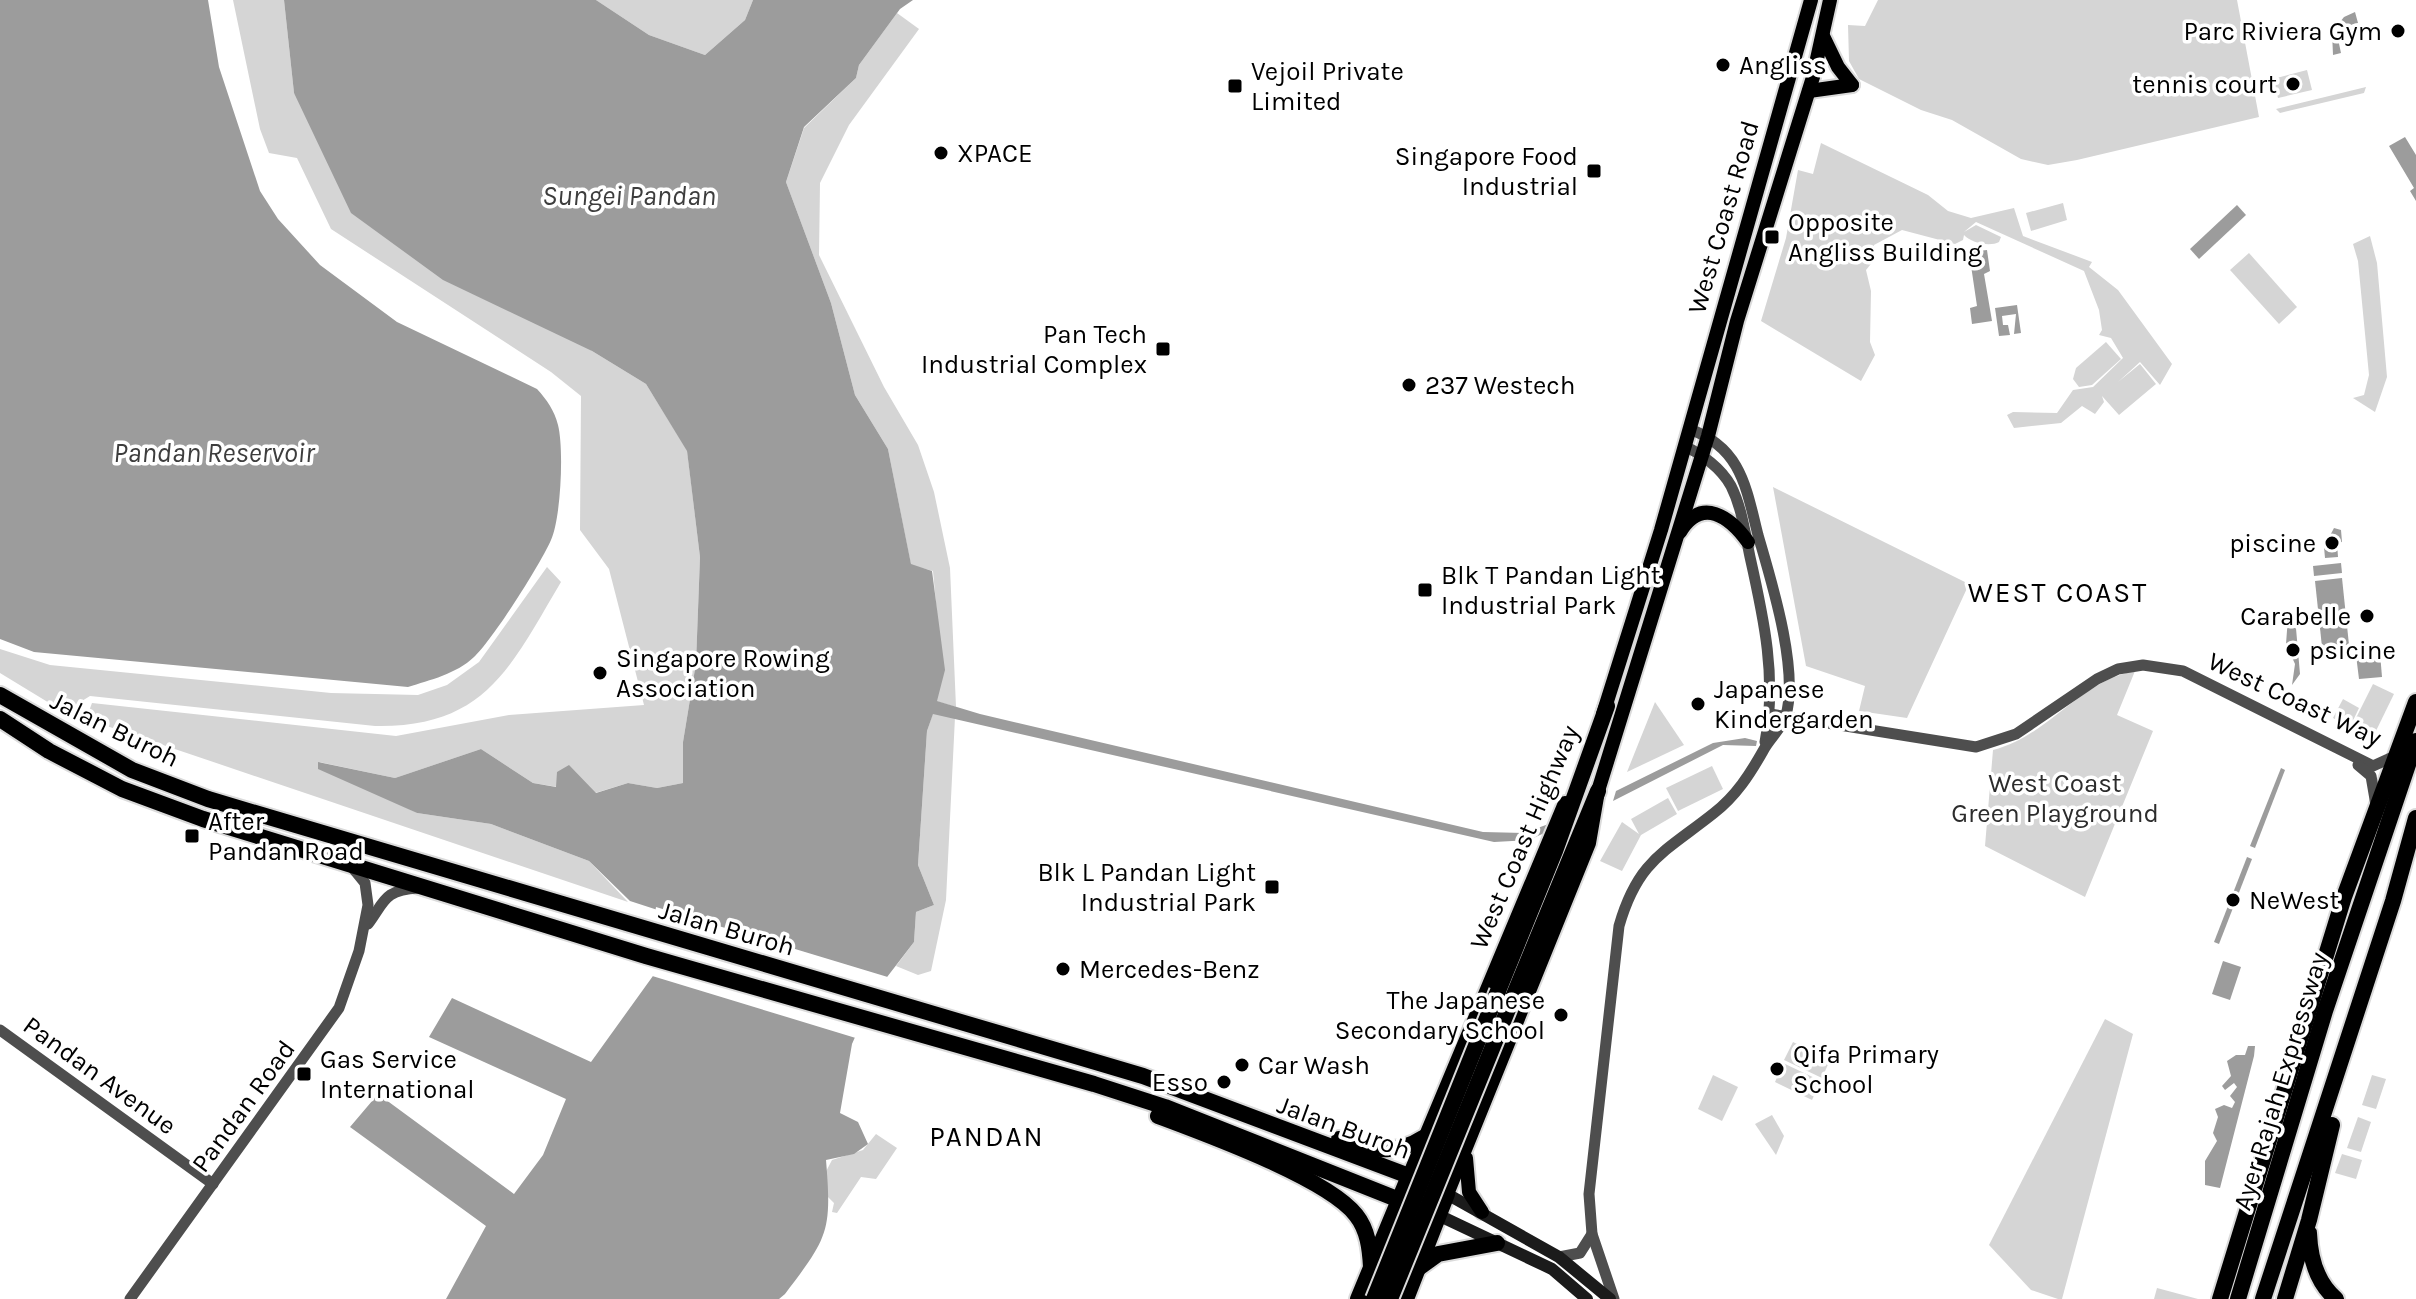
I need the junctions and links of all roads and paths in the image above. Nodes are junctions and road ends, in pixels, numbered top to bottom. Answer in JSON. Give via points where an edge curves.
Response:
{"nodes":[{"id":1,"x":1811,"y":0,"type":"edge"},
{"id":2,"x":1830,"y":0,"type":"edge"},
{"id":3,"x":1823,"y":36,"type":"junction"},
{"id":4,"x":1809,"y":91,"type":"junction"},
{"id":5,"x":1689,"y":429,"type":"junction"},
{"id":6,"x":1708,"y":436,"type":"junction"},
{"id":7,"x":1684,"y":446,"type":"junction"},
{"id":8,"x":1702,"y":454,"type":"junction"},
{"id":9,"x":1748,"y":542,"type":"junction"},
{"id":10,"x":1673,"y":545,"type":"junction"},
{"id":11,"x":2173,"y":670,"type":"junction"},
{"id":12,"x":0,"y":695,"type":"edge"},
{"id":13,"x":2416,"y":702,"type":"edge"},
{"id":14,"x":1607,"y":706,"type":"junction"},
{"id":15,"x":1770,"y":714,"type":"junction"},
{"id":16,"x":1786,"y":716,"type":"junction"},
{"id":17,"x":0,"y":719,"type":"edge"},
{"id":18,"x":2416,"y":741,"type":"edge"},
{"id":19,"x":1764,"y":748,"type":"junction"},
{"id":20,"x":2397,"y":755,"type":"junction"},
{"id":21,"x":1598,"y":791,"type":"junction"},
{"id":22,"x":2376,"y":808,"type":"junction"},
{"id":23,"x":2416,"y":818,"type":"edge"},
{"id":24,"x":345,"y":862,"type":"junction"},
{"id":25,"x":435,"y":888,"type":"junction"},
{"id":26,"x":366,"y":926,"type":"junction"},
{"id":27,"x":1505,"y":996,"type":"junction"},
{"id":28,"x":0,"y":1030,"type":"edge"},
{"id":29,"x":1094,"y":1084,"type":"junction"},
{"id":30,"x":2330,"y":1100,"type":"junction"},
{"id":31,"x":1268,"y":1124,"type":"junction"},
{"id":32,"x":1423,"y":1138,"type":"junction"},
{"id":33,"x":1469,"y":1142,"type":"junction"},
{"id":34,"x":1409,"y":1176,"type":"junction"},
{"id":35,"x":213,"y":1184,"type":"junction"},
{"id":36,"x":1447,"y":1194,"type":"junction"},
{"id":37,"x":1399,"y":1200,"type":"junction"},
{"id":38,"x":1482,"y":1212,"type":"junction"},
{"id":39,"x":1438,"y":1215,"type":"junction"},
{"id":40,"x":2309,"y":1220,"type":"junction"},
{"id":41,"x":1592,"y":1234,"type":"junction"},
{"id":42,"x":1497,"y":1243,"type":"junction"},
{"id":43,"x":1559,"y":1257,"type":"junction"},
{"id":44,"x":1371,"y":1267,"type":"junction"},
{"id":45,"x":1419,"y":1269,"type":"junction"},
{"id":46,"x":130,"y":1299,"type":"edge"},
{"id":47,"x":1358,"y":1299,"type":"edge"},
{"id":48,"x":1374,"y":1299,"type":"edge"},
{"id":49,"x":1390,"y":1299,"type":"edge"},
{"id":50,"x":1406,"y":1299,"type":"edge"},
{"id":51,"x":1587,"y":1299,"type":"edge"},
{"id":52,"x":1612,"y":1299,"type":"edge"},
{"id":53,"x":2220,"y":1299,"type":"edge"},
{"id":54,"x":2238,"y":1299,"type":"edge"},
{"id":55,"x":2263,"y":1299,"type":"edge"},
{"id":56,"x":2285,"y":1299,"type":"edge"},
{"id":57,"x":2336,"y":1299,"type":"edge"}],
"edges":[{"from":1,"to":5,"type":"main road","name":"West Coast Road"},
{"from":2,"to":3,"type":"main road","name":"West Coast Road"},
{"from":3,"to":4,"type":"main road","name":"West Coast Road"},
{"from":3,"to":4,"type":"main road","via":[[1852,85]]},
{"from":4,"to":6,"type":"main road","name":"West Coast Road","via":[[1737,321]]},
{"from":5,"to":6,"type":"street"},
{"from":5,"to":7,"type":"main road","name":"West Coast Highway"},
{"from":6,"to":8,"type":"main road","name":"West Coast Highway"},
{"from":6,"to":16,"type":"street","via":[[1730,455],[1748,497],[1782,634]]},
{"from":7,"to":8,"type":"street"},
{"from":7,"to":14,"type":"main road","name":"West Coast Highway"},
{"from":8,"to":9,"type":"street","via":[[1731,486]]},
{"from":8,"to":10,"type":"main road","name":"West Coast Highway"},
{"from":9,"to":10,"type":"main road","via":[[1732,521],[1717,513],[1692,518]]},
{"from":9,"to":15,"type":"street","via":[[1767,638]]},
{"from":10,"to":21,"type":"main road","name":"West Coast Highway"},
{"from":11,"to":16,"type":"street","name":"West Coast Way","via":[[2143,665],[2109,673],[2016,734],[1986,746],[1909,739]]},
{"from":11,"to":20,"type":"street","name":"West Coast Way","via":[[2373,766]]},
{"from":11,"to":22,"type":"street","name":"West Coast Way","via":[[2366,769]]},
{"from":12,"to":31,"type":"highway","name":"Jalan Buroh","via":[[132,770],[208,799],[1143,1076]]},
{"from":13,"to":20,"type":"highway"},
{"from":14,"to":27,"type":"highway"},
{"from":14,"to":32,"type":"main road","name":"West Coast Highway"},
{"from":15,"to":16,"type":"street","name":"West Coast Way"},
{"from":15,"to":19,"type":"street"},
{"from":16,"to":19,"type":"street"},
{"from":17,"to":24,"type":"highway","name":"Jalan Buroh","via":[[122,789]]},
{"from":18,"to":54,"type":"highway","name":"Ayer Rajah Expressway","via":[[2325,1011]]},
{"from":19,"to":41,"type":"street","via":[[1746,779],[1717,811],[1658,853],[1626,904],[1594,1137]]},
{"from":20,"to":22,"type":"highway"},
{"from":21,"to":27,"type":"highway"},
{"from":21,"to":33,"type":"main road","name":"West Coast Highway","via":[[1589,843]]},
{"from":22,"to":53,"type":"highway"},
{"from":23,"to":30,"type":"highway","name":"Ayer Rajah Expressway"},
{"from":24,"to":25,"type":"highway","name":"Jalan Buroh"},
{"from":24,"to":26,"type":"street","name":"Pandan Road","via":[[367,887]]},
{"from":25,"to":26,"type":"street","name":"Pandan Road","via":[[405,889],[384,898]]},
{"from":25,"to":29,"type":"highway","name":"Jalan Buroh","via":[[646,956]]},
{"from":26,"to":35,"type":"street","name":"Pandan Road","via":[[330,1023]]},
{"from":27,"to":48,"type":"highway","bridge":true},
{"from":27,"to":49,"type":"highway","bridge":true},
{"from":28,"to":35,"type":"street","name":"Pandan Avenue"},
{"from":29,"to":37,"type":"highway","name":"Jalan Buroh"},
{"from":29,"to":44,"type":"highway","via":[[1104,1095],[1330,1192],[1361,1222]]},
{"from":30,"to":40,"type":"highway","via":[[2332,1122]]},
{"from":30,"to":55,"type":"highway","name":"Ayer Rajah Expressway"},
{"from":31,"to":32,"type":"highway","via":[[1286,1122],[1377,1151],[1396,1150]]},
{"from":31,"to":34,"type":"highway","name":"Jalan Buroh"},
{"from":32,"to":34,"type":"main road","name":"West Coast Highway"},
{"from":33,"to":36,"type":"main road","name":"West Coast Highway"},
{"from":33,"to":38,"type":"main road","via":[[1469,1192]]},
{"from":34,"to":36,"type":"highway","name":"Jalan Buroh"},
{"from":34,"to":37,"type":"highway","name":"West Coast Highway"},
{"from":35,"to":46,"type":"street","name":"Pandan Road"},
{"from":36,"to":38,"type":"main road"},
{"from":36,"to":39,"type":"highway","name":"West Coast Highway"},
{"from":37,"to":39,"type":"highway","name":"Jalan Buroh"},
{"from":37,"to":44,"type":"highway","name":"West Coast Highway"},
{"from":38,"to":43,"type":"main road"},
{"from":39,"to":42,"type":"main road"},
{"from":39,"to":45,"type":"highway","name":"West Coast Highway"},
{"from":40,"to":56,"type":"highway"},
{"from":40,"to":57,"type":"highway","via":[[2312,1260]]},
{"from":41,"to":43,"type":"street","via":[[1580,1253]]},
{"from":41,"to":52,"type":"street"},
{"from":42,"to":45,"type":"highway","via":[[1438,1254]]},
{"from":42,"to":51,"type":"main road","via":[[1552,1269]]},
{"from":43,"to":52,"type":"main road"},
{"from":44,"to":47,"type":"highway","name":"West Coast Highway"},
{"from":45,"to":50,"type":"highway","name":"West Coast Highway"}]}
